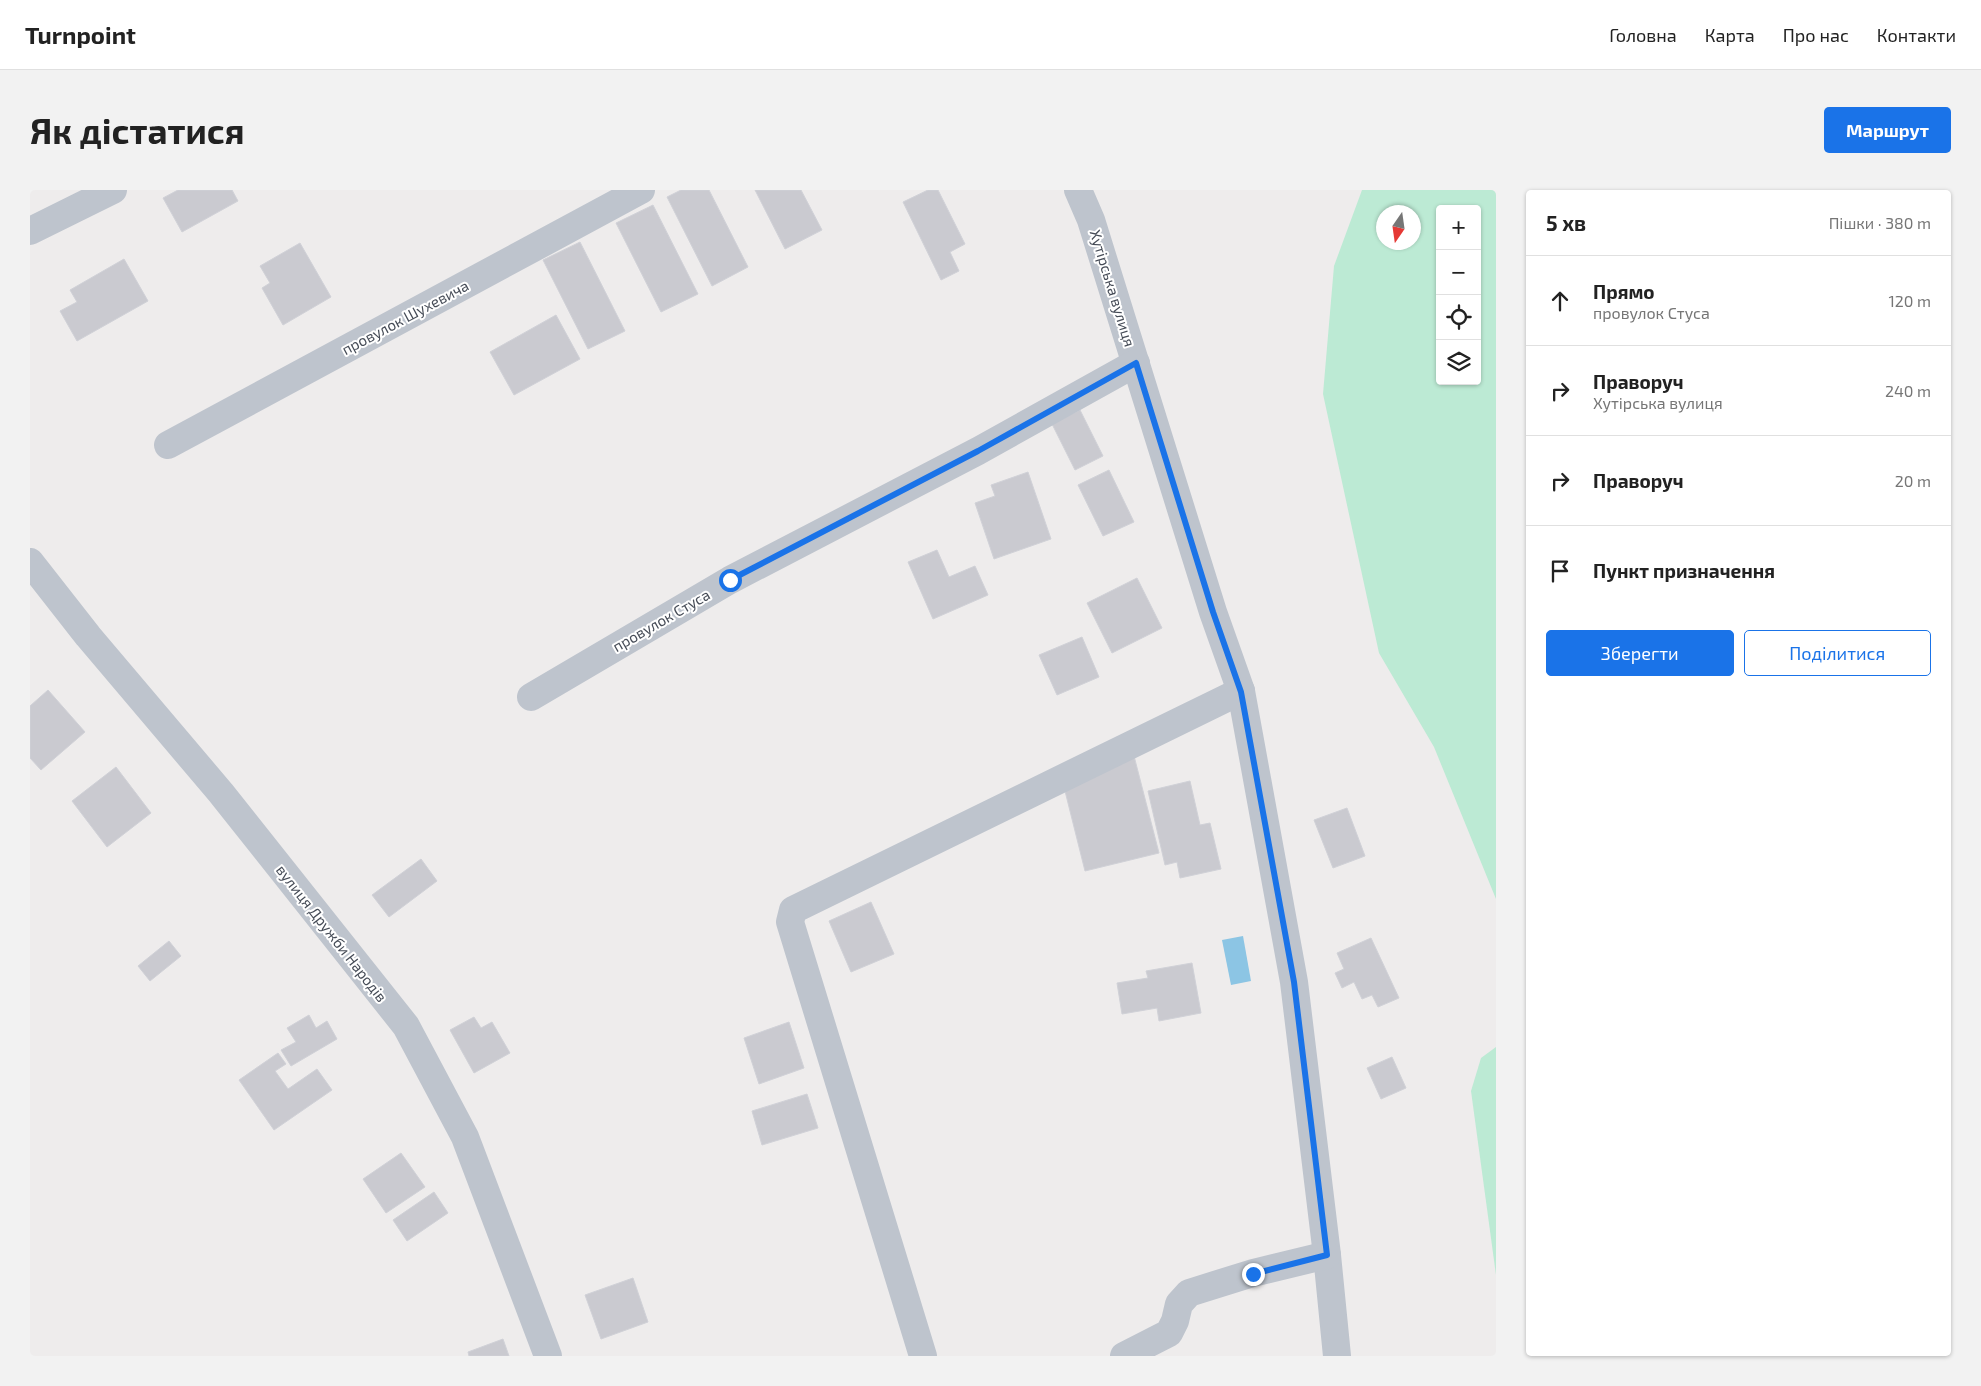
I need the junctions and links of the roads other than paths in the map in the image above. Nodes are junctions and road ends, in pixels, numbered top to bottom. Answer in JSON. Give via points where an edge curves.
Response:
{"nodes":[{"id":1,"x":113,"y":190,"type":"edge"},
{"id":2,"x":641,"y":190,"type":"edge"},
{"id":3,"x":1078,"y":190,"type":"edge"},
{"id":4,"x":30,"y":231,"type":"edge"},
{"id":5,"x":1136,"y":363,"type":"junction"},
{"id":6,"x":168,"y":445,"type":"dead end"},
{"id":7,"x":30,"y":562,"type":"edge"},
{"id":8,"x":1241,"y":692,"type":"junction"},
{"id":9,"x":530,"y":697,"type":"dead end"},
{"id":10,"x":1327,"y":1255,"type":"junction"},
{"id":11,"x":548,"y":1356,"type":"edge"},
{"id":12,"x":923,"y":1356,"type":"edge"},
{"id":13,"x":1124,"y":1356,"type":"edge"},
{"id":14,"x":1336,"y":1356,"type":"edge"}],
"edges":[{"from":1,"to":4,"type":"street"},
{"from":2,"to":6,"type":"street","name":"провулок Шухевича"},
{"from":3,"to":5,"type":"street","name":"Хутірська вулиця","via":[[1091,220]]},
{"from":5,"to":8,"type":"street","name":"Хутірська вулиця"},
{"from":5,"to":9,"type":"street","name":"провулок Стуса","via":[[978,451],[730,580]]},
{"from":7,"to":11,"type":"street","name":"вулиця Дружби Народів","via":[[220,792],[406,1026],[465,1137]]},
{"from":8,"to":10,"type":"street","name":"Хутірська вулиця","via":[[1294,982]]},
{"from":8,"to":12,"type":"street","via":[[793,910],[790,922]]},
{"from":10,"to":13,"type":"street","via":[[1189,1293],[1179,1304],[1169,1333]]},
{"from":10,"to":14,"type":"street","name":"Хутірська вулиця"}]}
